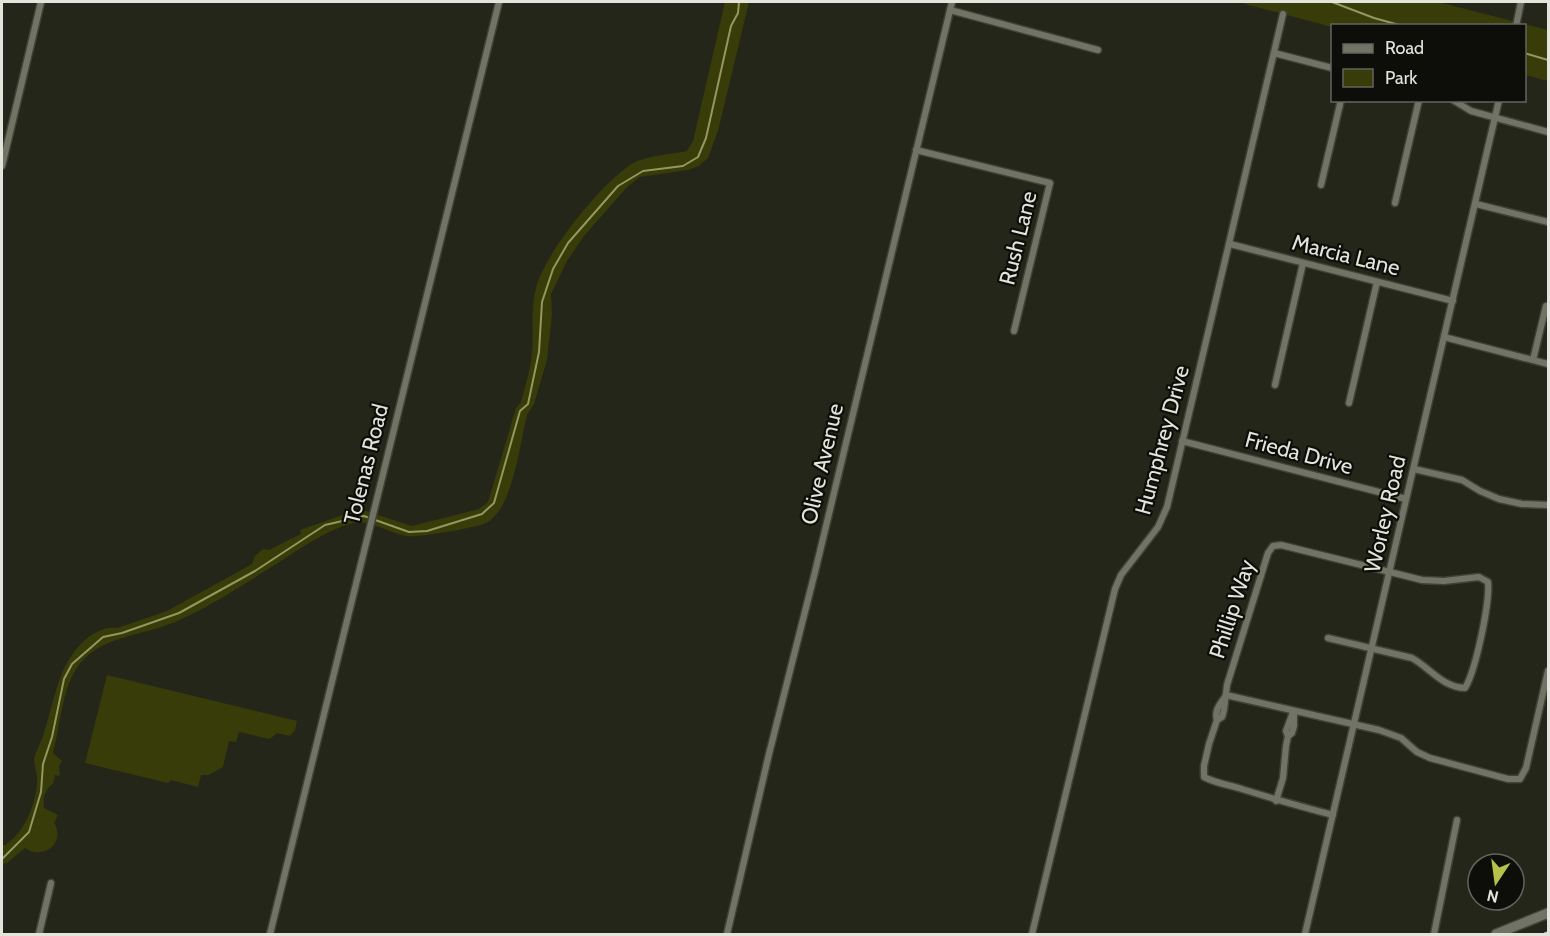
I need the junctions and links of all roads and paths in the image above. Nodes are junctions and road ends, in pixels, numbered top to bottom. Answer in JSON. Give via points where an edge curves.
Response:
{"nodes":[{"id":1,"x":41,"y":2,"type":"edge"},
{"id":2,"x":499,"y":2,"type":"edge"},
{"id":3,"x":952,"y":2,"type":"edge"},
{"id":4,"x":1521,"y":2,"type":"edge"},
{"id":5,"x":950,"y":10,"type":"junction"},
{"id":6,"x":1283,"y":14,"type":"dead end"},
{"id":7,"x":1516,"y":24,"type":"edge"},
{"id":8,"x":1098,"y":50,"type":"dead end"},
{"id":9,"x":1274,"y":53,"type":"junction"},
{"id":10,"x":1331,"y":68,"type":"edge"},
{"id":11,"x":1341,"y":102,"type":"edge"},
{"id":12,"x":1419,"y":102,"type":"edge"},
{"id":13,"x":1456,"y":102,"type":"edge"},
{"id":14,"x":1499,"y":102,"type":"edge"},
{"id":15,"x":1495,"y":118,"type":"junction"},
{"id":16,"x":1548,"y":132,"type":"edge"},
{"id":17,"x":916,"y":150,"type":"junction"},
{"id":18,"x":2,"y":166,"type":"edge"},
{"id":19,"x":1321,"y":185,"type":"dead end"},
{"id":20,"x":1395,"y":203,"type":"dead end"},
{"id":21,"x":1476,"y":204,"type":"junction"},
{"id":22,"x":1548,"y":222,"type":"edge"},
{"id":23,"x":1230,"y":244,"type":"junction"},
{"id":24,"x":1303,"y":263,"type":"junction"},
{"id":25,"x":1377,"y":282,"type":"junction"},
{"id":26,"x":1453,"y":301,"type":"junction"},
{"id":27,"x":1546,"y":306,"type":"dead end"},
{"id":28,"x":1014,"y":331,"type":"dead end"},
{"id":29,"x":1444,"y":337,"type":"junction"},
{"id":30,"x":1533,"y":360,"type":"junction"},
{"id":31,"x":1548,"y":364,"type":"edge"},
{"id":32,"x":1275,"y":385,"type":"dead end"},
{"id":33,"x":1349,"y":403,"type":"dead end"},
{"id":34,"x":1182,"y":441,"type":"junction"},
{"id":35,"x":1414,"y":469,"type":"junction"},
{"id":36,"x":1406,"y":499,"type":"junction"},
{"id":37,"x":1548,"y":505,"type":"edge"},
{"id":38,"x":1390,"y":572,"type":"junction"},
{"id":39,"x":1328,"y":638,"type":"dead end"},
{"id":40,"x":1372,"y":648,"type":"junction"},
{"id":41,"x":1548,"y":671,"type":"edge"},
{"id":42,"x":1226,"y":695,"type":"junction"},
{"id":43,"x":1294,"y":711,"type":"junction"},
{"id":44,"x":1354,"y":725,"type":"junction"},
{"id":45,"x":1276,"y":801,"type":"junction"},
{"id":46,"x":1333,"y":815,"type":"junction"},
{"id":47,"x":1457,"y":820,"type":"dead end"},
{"id":48,"x":51,"y":883,"type":"dead end"},
{"id":49,"x":1548,"y":913,"type":"edge"},
{"id":50,"x":39,"y":934,"type":"edge"},
{"id":51,"x":270,"y":934,"type":"edge"},
{"id":52,"x":727,"y":934,"type":"edge"},
{"id":53,"x":1032,"y":934,"type":"edge"},
{"id":54,"x":1305,"y":934,"type":"edge"},
{"id":55,"x":1434,"y":934,"type":"edge"},
{"id":56,"x":1496,"y":934,"type":"edge"}],
"edges":[{"from":1,"to":18,"type":"street"},
{"from":2,"to":51,"type":"street","name":"Tolenas Road"},
{"from":3,"to":5,"type":"street","name":"Olive Avenue"},
{"from":4,"to":7,"type":"street"},
{"from":5,"to":8,"type":"street"},
{"from":5,"to":17,"type":"street","name":"Olive Avenue"},
{"from":6,"to":9,"type":"street","name":"Humphrey Drive"},
{"from":9,"to":10,"type":"street"},
{"from":9,"to":23,"type":"street","name":"Humphrey Drive"},
{"from":11,"to":19,"type":"street"},
{"from":12,"to":20,"type":"street"},
{"from":13,"to":15,"type":"street"},
{"from":14,"to":15,"type":"street","name":"Worley Road"},
{"from":15,"to":16,"type":"street"},
{"from":15,"to":21,"type":"street","name":"Worley Road"},
{"from":17,"to":28,"type":"street","name":"Rush Lane","via":[[1050,183]]},
{"from":17,"to":52,"type":"street","name":"Olive Avenue"},
{"from":21,"to":22,"type":"street"},
{"from":21,"to":26,"type":"street","name":"Worley Road"},
{"from":23,"to":24,"type":"street","name":"Marcia Lane"},
{"from":23,"to":34,"type":"street","name":"Humphrey Drive"},
{"from":24,"to":25,"type":"street","name":"Marcia Lane"},
{"from":24,"to":32,"type":"street"},
{"from":25,"to":26,"type":"street","name":"Marcia Lane"},
{"from":25,"to":33,"type":"street"},
{"from":26,"to":29,"type":"street","name":"Worley Road"},
{"from":27,"to":30,"type":"street"},
{"from":29,"to":30,"type":"street"},
{"from":29,"to":35,"type":"street","name":"Worley Road"},
{"from":30,"to":31,"type":"street"},
{"from":34,"to":36,"type":"street","name":"Frieda Drive"},
{"from":34,"to":53,"type":"street","name":"Humphrey Drive","via":[[1167,507],[1158,527],[1121,575],[1115,589]]},
{"from":35,"to":36,"type":"street","name":"Worley Road"},
{"from":35,"to":37,"type":"street","via":[[1462,480],[1499,499]]},
{"from":36,"to":38,"type":"street","name":"Worley Road"},
{"from":38,"to":40,"type":"street","name":"Worley Road"},
{"from":38,"to":40,"type":"street","via":[[1422,580],[1479,577],[1488,582],[1470,680],[1465,688],[1456,688],[1412,658]]},
{"from":38,"to":42,"type":"street","name":"Phillip Way","via":[[1273,546]]},
{"from":39,"to":40,"type":"street"},
{"from":40,"to":44,"type":"street","name":"Worley Road"},
{"from":41,"to":44,"type":"street","via":[[1526,768],[1520,779],[1430,758],[1401,738]]},
{"from":42,"to":43,"type":"street"},
{"from":42,"to":45,"type":"street","name":"Phillip Way","via":[[1204,777]]},
{"from":43,"to":44,"type":"street"},
{"from":43,"to":45,"type":"street"},
{"from":44,"to":46,"type":"street","name":"Worley Road"},
{"from":45,"to":46,"type":"street","name":"Phillip Way"},
{"from":46,"to":54,"type":"street","name":"Worley Road"},
{"from":47,"to":55,"type":"street"},
{"from":48,"to":50,"type":"street"},
{"from":49,"to":56,"type":"main road"}]}
